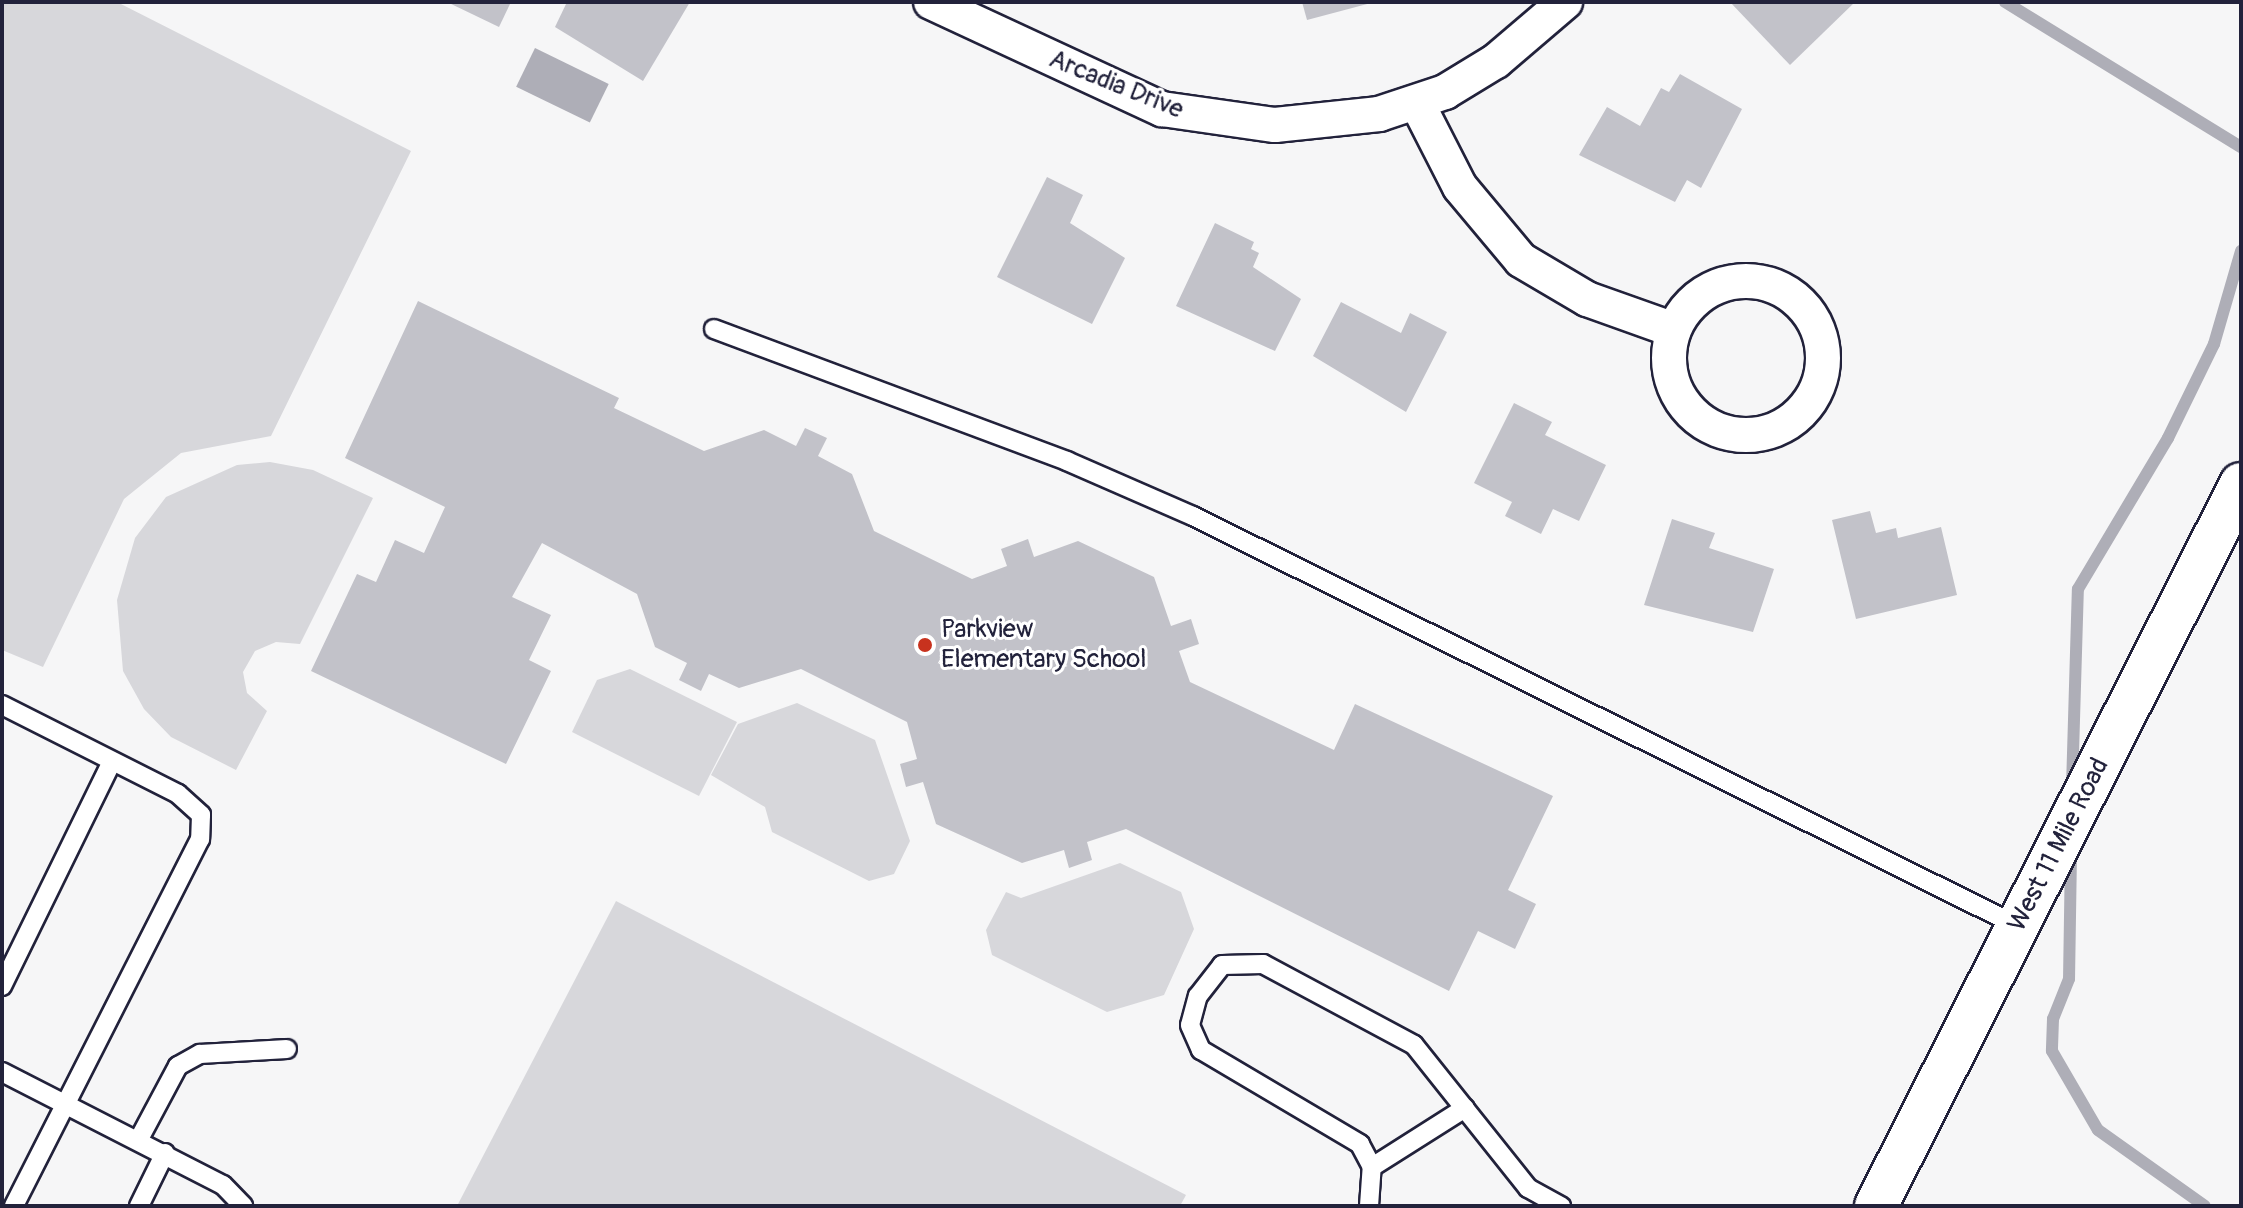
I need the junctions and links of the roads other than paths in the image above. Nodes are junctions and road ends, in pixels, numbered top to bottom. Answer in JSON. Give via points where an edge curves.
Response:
{"nodes":[{"id":1,"x":931,"y":2,"type":"edge"},
{"id":2,"x":1565,"y":2,"type":"edge"},
{"id":3,"x":1417,"y":103,"type":"junction"},
{"id":4,"x":714,"y":329,"type":"dead end"},
{"id":5,"x":1674,"y":330,"type":"junction"},
{"id":6,"x":2241,"y":484,"type":"edge"},
{"id":7,"x":3,"y":709,"type":"edge"},
{"id":8,"x":112,"y":761,"type":"junction"},
{"id":9,"x":2018,"y":926,"type":"junction"},
{"id":10,"x":2,"y":986,"type":"edge"},
{"id":11,"x":287,"y":1049,"type":"dead end"},
{"id":12,"x":2,"y":1072,"type":"edge"},
{"id":13,"x":65,"y":1102,"type":"junction"},
{"id":14,"x":1465,"y":1108,"type":"junction"},
{"id":15,"x":139,"y":1139,"type":"junction"},
{"id":16,"x":165,"y":1153,"type":"junction"},
{"id":17,"x":1372,"y":1167,"type":"junction"},
{"id":18,"x":14,"y":1206,"type":"edge"},
{"id":19,"x":139,"y":1206,"type":"edge"},
{"id":20,"x":243,"y":1206,"type":"edge"},
{"id":21,"x":1369,"y":1206,"type":"edge"},
{"id":22,"x":1561,"y":1206,"type":"edge"},
{"id":23,"x":1876,"y":1206,"type":"edge"}],
"edges":[{"from":1,"to":3,"type":"street","name":"Arcadia Drive","via":[[1109,88],[1212,121],[1341,120]]},
{"from":2,"to":3,"type":"street","name":"Arcadia Drive","via":[[1487,68]]},
{"from":3,"to":5,"type":"street","via":[[1460,187],[1521,260],[1587,299]]},
{"from":4,"to":9,"type":"lane","via":[[1067,461],[1193,516]]},
{"from":5,"to":5,"type":"street","via":[[1670,366],[1681,401],[1719,431],[1767,434],[1807,407],[1819,386],[1820,333],[1807,309],[1774,286],[1735,281],[1709,290]]},
{"from":6,"to":9,"type":"street","name":"West 11 Mile Road"},
{"from":7,"to":8,"type":"lane"},
{"from":8,"to":10,"type":"lane"},
{"from":8,"to":13,"type":"lane","via":[[178,794],[201,815],[200,839]]},
{"from":9,"to":23,"type":"street","name":"West 11 Mile Road"},
{"from":11,"to":15,"type":"lane","via":[[200,1054],[178,1066]]},
{"from":12,"to":13,"type":"lane"},
{"from":13,"to":15,"type":"lane"},
{"from":13,"to":18,"type":"lane"},
{"from":14,"to":17,"type":"lane"},
{"from":14,"to":17,"type":"lane","via":[[1414,1045],[1263,964],[1222,965],[1198,996],[1190,1025],[1201,1050],[1360,1144]]},
{"from":14,"to":22,"type":"lane","via":[[1528,1188]]},
{"from":15,"to":16,"type":"lane"},
{"from":16,"to":19,"type":"lane"},
{"from":16,"to":20,"type":"lane","via":[[223,1185]]},
{"from":17,"to":21,"type":"lane"}]}
